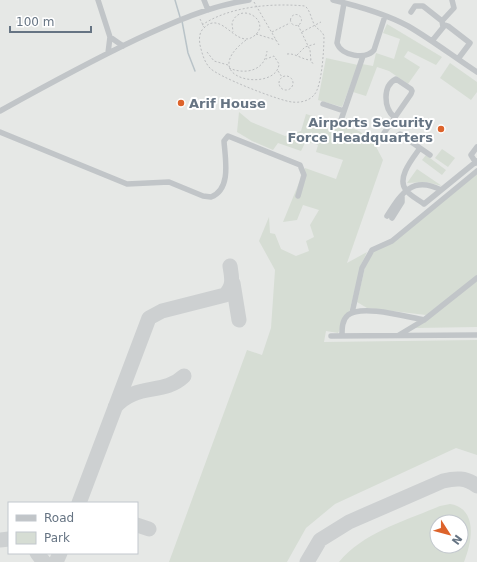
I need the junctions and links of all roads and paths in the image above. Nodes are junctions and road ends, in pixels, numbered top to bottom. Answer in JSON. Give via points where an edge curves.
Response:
{"nodes":[{"id":1,"x":98,"y":0,"type":"edge"},
{"id":2,"x":204,"y":0,"type":"edge"},
{"id":3,"x":249,"y":0,"type":"edge"},
{"id":4,"x":253,"y":0,"type":"edge"},
{"id":5,"x":333,"y":0,"type":"edge"},
{"id":6,"x":425,"y":0,"type":"edge"},
{"id":7,"x":452,"y":0,"type":"edge"},
{"id":8,"x":344,"y":3,"type":"junction"},
{"id":9,"x":423,"y":6,"type":"junction"},
{"id":10,"x":256,"y":7,"type":"junction"},
{"id":11,"x":208,"y":10,"type":"junction"},
{"id":12,"x":410,"y":12,"type":"dead end"},
{"id":13,"x":198,"y":13,"type":"junction"},
{"id":14,"x":385,"y":16,"type":"junction"},
{"id":15,"x":263,"y":19,"type":"junction"},
{"id":16,"x":259,"y":20,"type":"junction"},
{"id":17,"x":291,"y":22,"type":"junction"},
{"id":18,"x":321,"y":22,"type":"dead end"},
{"id":19,"x":442,"y":24,"type":"junction"},
{"id":20,"x":202,"y":25,"type":"junction"},
{"id":21,"x":298,"y":25,"type":"junction"},
{"id":22,"x":314,"y":26,"type":"junction"},
{"id":23,"x":204,"y":27,"type":"junction"},
{"id":24,"x":233,"y":32,"type":"junction"},
{"id":25,"x":272,"y":32,"type":"junction"},
{"id":26,"x":302,"y":32,"type":"junction"},
{"id":27,"x":256,"y":34,"type":"junction"},
{"id":28,"x":110,"y":37,"type":"junction"},
{"id":29,"x":248,"y":39,"type":"junction"},
{"id":30,"x":276,"y":40,"type":"junction"},
{"id":31,"x":432,"y":41,"type":"junction"},
{"id":32,"x":316,"y":44,"type":"dead end"},
{"id":33,"x":279,"y":45,"type":"dead end"},
{"id":34,"x":124,"y":46,"type":"junction"},
{"id":35,"x":308,"y":46,"type":"junction"},
{"id":36,"x":267,"y":51,"type":"dead end"},
{"id":37,"x":207,"y":52,"type":"dead end"},
{"id":38,"x":108,"y":53,"type":"junction"},
{"id":39,"x":287,"y":54,"type":"dead end"},
{"id":40,"x":297,"y":56,"type":"junction"},
{"id":41,"x":362,"y":56,"type":"junction"},
{"id":42,"x":266,"y":59,"type":"junction"},
{"id":43,"x":458,"y":59,"type":"junction"},
{"id":44,"x":311,"y":60,"type":"junction"},
{"id":45,"x":314,"y":65,"type":"dead end"},
{"id":46,"x":228,"y":66,"type":"junction"},
{"id":47,"x":278,"y":71,"type":"junction"},
{"id":48,"x":477,"y":72,"type":"edge"},
{"id":49,"x":283,"y":77,"type":"junction"},
{"id":50,"x":323,"y":104,"type":"dead end"},
{"id":51,"x":0,"y":111,"type":"edge"},
{"id":52,"x":344,"y":111,"type":"junction"},
{"id":53,"x":394,"y":117,"type":"junction"},
{"id":54,"x":341,"y":120,"type":"dead end"},
{"id":55,"x":0,"y":132,"type":"edge"},
{"id":56,"x":477,"y":147,"type":"edge"},
{"id":57,"x":420,"y":148,"type":"junction"},
{"id":58,"x":430,"y":155,"type":"dead end"},
{"id":59,"x":476,"y":162,"type":"edge"},
{"id":60,"x":477,"y":171,"type":"edge"},
{"id":61,"x":406,"y":190,"type":"junction"},
{"id":62,"x":441,"y":190,"type":"junction"},
{"id":63,"x":298,"y":196,"type":"dead end"},
{"id":64,"x":390,"y":217,"type":"dead end"},
{"id":65,"x":477,"y":278,"type":"edge"},
{"id":66,"x":352,"y":313,"type":"junction"},
{"id":67,"x":424,"y":320,"type":"junction"},
{"id":68,"x":399,"y":335,"type":"junction"},
{"id":69,"x":477,"y":335,"type":"edge"},
{"id":70,"x":332,"y":336,"type":"dead end"},
{"id":71,"x":342,"y":336,"type":"junction"}],
"edges":[{"from":1,"to":28,"type":"street"},
{"from":2,"to":11,"type":"street"},
{"from":3,"to":11,"type":"street","via":[[228,3]]},
{"from":4,"to":10,"type":"path"},
{"from":5,"to":8,"type":"street"},
{"from":6,"to":9,"type":"street"},
{"from":7,"to":19,"type":"street","via":[[454,8]]},
{"from":8,"to":14,"type":"street"},
{"from":8,"to":41,"type":"street","via":[[338,46],[345,52]]},
{"from":9,"to":12,"type":"street","via":[[415,6]]},
{"from":9,"to":19,"type":"street"},
{"from":10,"to":15,"type":"path"},
{"from":10,"to":20,"type":"path","via":[[215,17]]},
{"from":10,"to":22,"type":"path","via":[[305,6]]},
{"from":11,"to":13,"type":"street"},
{"from":13,"to":20,"type":"path"},
{"from":13,"to":34,"type":"street","via":[[179,19]]},
{"from":14,"to":31,"type":"street"},
{"from":14,"to":41,"type":"street","via":[[374,50],[368,56]]},
{"from":15,"to":16,"type":"path"},
{"from":15,"to":25,"type":"path"},
{"from":16,"to":24,"type":"path","via":[[249,12],[240,12],[234,16]]},
{"from":16,"to":27,"type":"path"},
{"from":17,"to":21,"type":"path"},
{"from":17,"to":21,"type":"path","via":[[292,17],[297,15],[301,19]]},
{"from":17,"to":25,"type":"path"},
{"from":18,"to":22,"type":"path"},
{"from":19,"to":31,"type":"street"},
{"from":19,"to":43,"type":"street","via":[[469,41],[470,46]]},
{"from":20,"to":23,"type":"path"},
{"from":21,"to":26,"type":"path"},
{"from":22,"to":23,"type":"path","via":[[322,31],[324,36],[318,89],[310,98],[291,102],[210,69],[204,60],[200,42],[200,32]]},
{"from":22,"to":26,"type":"path"},
{"from":23,"to":24,"type":"path","via":[[213,22]]},
{"from":24,"to":29,"type":"path","via":[[241,38]]},
{"from":25,"to":30,"type":"path"},
{"from":26,"to":35,"type":"path"},
{"from":27,"to":29,"type":"path"},
{"from":27,"to":30,"type":"path"},
{"from":28,"to":34,"type":"street"},
{"from":28,"to":38,"type":"street"},
{"from":29,"to":46,"type":"path","via":[[232,54]]},
{"from":30,"to":33,"type":"path"},
{"from":31,"to":43,"type":"street"},
{"from":32,"to":35,"type":"path"},
{"from":34,"to":38,"type":"street"},
{"from":35,"to":40,"type":"path"},
{"from":35,"to":44,"type":"path"},
{"from":36,"to":42,"type":"path"},
{"from":37,"to":46,"type":"path","via":[[214,61]]},
{"from":38,"to":51,"type":"street"},
{"from":39,"to":40,"type":"path"},
{"from":40,"to":44,"type":"path"},
{"from":41,"to":52,"type":"street"},
{"from":42,"to":46,"type":"path","via":[[260,67],[248,71],[235,71]]},
{"from":42,"to":47,"type":"path","via":[[272,56],[277,58]]},
{"from":43,"to":48,"type":"street"},
{"from":44,"to":45,"type":"path"},
{"from":46,"to":47,"type":"path","via":[[238,76],[253,80],[271,78]]},
{"from":47,"to":49,"type":"path"},
{"from":49,"to":49,"type":"path","via":[[292,79],[290,89],[281,88],[279,81]]},
{"from":50,"to":52,"type":"street"},
{"from":52,"to":54,"type":"street"},
{"from":53,"to":53,"type":"street","via":[[412,92],[396,79],[390,84],[386,98],[388,110]]},
{"from":53,"to":57,"type":"street","via":[[385,130],[385,137],[391,140],[400,134]]},
{"from":55,"to":63,"type":"street","via":[[127,184],[169,182],[211,197],[217,193],[224,179],[227,166],[224,141],[228,136],[300,165],[304,175]]},
{"from":56,"to":59,"type":"street","via":[[471,155]]},
{"from":57,"to":58,"type":"street"},
{"from":57,"to":61,"type":"street","via":[[404,177]]},
{"from":59,"to":62,"type":"street"},
{"from":60,"to":66,"type":"street","via":[[392,240],[372,250],[362,268]]},
{"from":61,"to":62,"type":"street","via":[[419,184],[431,185]]},
{"from":61,"to":62,"type":"street","via":[[424,204]]},
{"from":61,"to":64,"type":"street","via":[[402,197],[397,199]]},
{"from":65,"to":67,"type":"street"},
{"from":66,"to":67,"type":"street","via":[[364,310]]},
{"from":66,"to":71,"type":"street","via":[[343,324]]},
{"from":67,"to":68,"type":"street"},
{"from":68,"to":69,"type":"street"},
{"from":68,"to":71,"type":"street"},
{"from":70,"to":71,"type":"street"}]}
